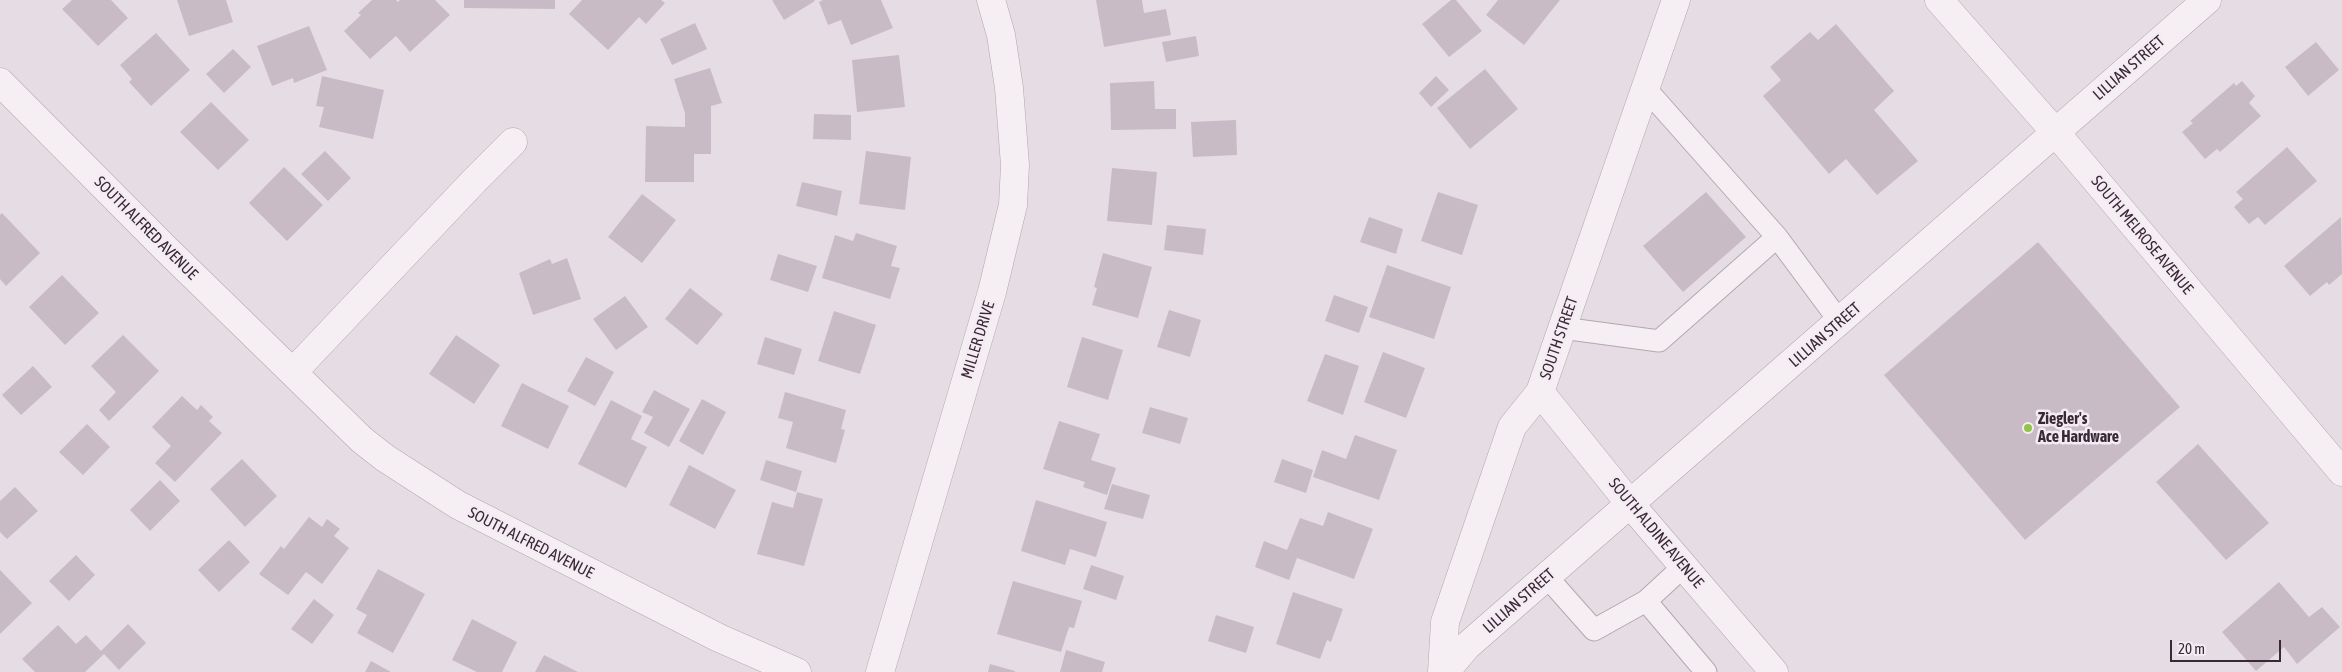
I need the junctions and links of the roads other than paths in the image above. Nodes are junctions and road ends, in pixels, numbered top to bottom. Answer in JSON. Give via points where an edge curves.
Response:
{"nodes":[{"id":1,"x":991,"y":0,"type":"edge"},
{"id":2,"x":1676,"y":0,"type":"edge"},
{"id":3,"x":1939,"y":0,"type":"edge"},
{"id":4,"x":2206,"y":0,"type":"edge"},
{"id":5,"x":0,"y":82,"type":"edge"},
{"id":6,"x":1646,"y":89,"type":"junction"},
{"id":7,"x":2056,"y":133,"type":"junction"},
{"id":8,"x":513,"y":142,"type":"dead end"},
{"id":9,"x":1777,"y":237,"type":"junction"},
{"id":10,"x":1840,"y":322,"type":"junction"},
{"id":11,"x":1562,"y":328,"type":"junction"},
{"id":12,"x":293,"y":372,"type":"junction"},
{"id":13,"x":1540,"y":392,"type":"junction"},
{"id":14,"x":2342,"y":472,"type":"edge"},
{"id":15,"x":1631,"y":505,"type":"junction"},
{"id":16,"x":1684,"y":566,"type":"junction"},
{"id":17,"x":1547,"y":577,"type":"junction"},
{"id":18,"x":1646,"y":601,"type":"junction"},
{"id":19,"x":797,"y":672,"type":"edge"},
{"id":20,"x":880,"y":672,"type":"edge"},
{"id":21,"x":1444,"y":672,"type":"edge"},
{"id":22,"x":1706,"y":672,"type":"edge"},
{"id":23,"x":1774,"y":672,"type":"edge"}],
"edges":[{"from":1,"to":20,"type":"street","name":"MILLER DRIVE","via":[[1010,88],[1015,165],[1013,205],[992,292]]},
{"from":2,"to":6,"type":"street","name":"SOUTH STREET"},
{"from":3,"to":7,"type":"street","name":"SOUTH MELROSE AVENUE"},
{"from":4,"to":7,"type":"street","name":"LILLIAN STREET"},
{"from":5,"to":12,"type":"street","name":"SOUTH ALFRED AVENUE"},
{"from":6,"to":9,"type":"lane"},
{"from":6,"to":11,"type":"street","name":"SOUTH STREET"},
{"from":7,"to":10,"type":"street","name":"LILLIAN STREET"},
{"from":7,"to":14,"type":"street","name":"SOUTH MELROSE AVENUE"},
{"from":8,"to":12,"type":"street"},
{"from":9,"to":10,"type":"lane"},
{"from":9,"to":11,"type":"lane","via":[[1659,341]]},
{"from":10,"to":15,"type":"street","name":"LILLIAN STREET"},
{"from":11,"to":13,"type":"street","name":"SOUTH STREET"},
{"from":12,"to":19,"type":"street","name":"SOUTH ALFRED AVENUE","via":[[362,440],[433,490],[719,638]]},
{"from":13,"to":15,"type":"street","name":"SOUTH ALDINE AVENUE"},
{"from":13,"to":21,"type":"street","name":"SOUTH STREET","via":[[1512,427],[1444,622]]},
{"from":15,"to":16,"type":"street","name":"SOUTH ALDINE AVENUE"},
{"from":15,"to":17,"type":"street","name":"LILLIAN STREET"},
{"from":16,"to":18,"type":"lane"},
{"from":16,"to":23,"type":"street","name":"SOUTH ALDINE AVENUE"},
{"from":17,"to":18,"type":"lane","via":[[1594,630]]},
{"from":17,"to":21,"type":"street","name":"LILLIAN STREET","via":[[1467,646]]},
{"from":18,"to":22,"type":"lane"}]}
